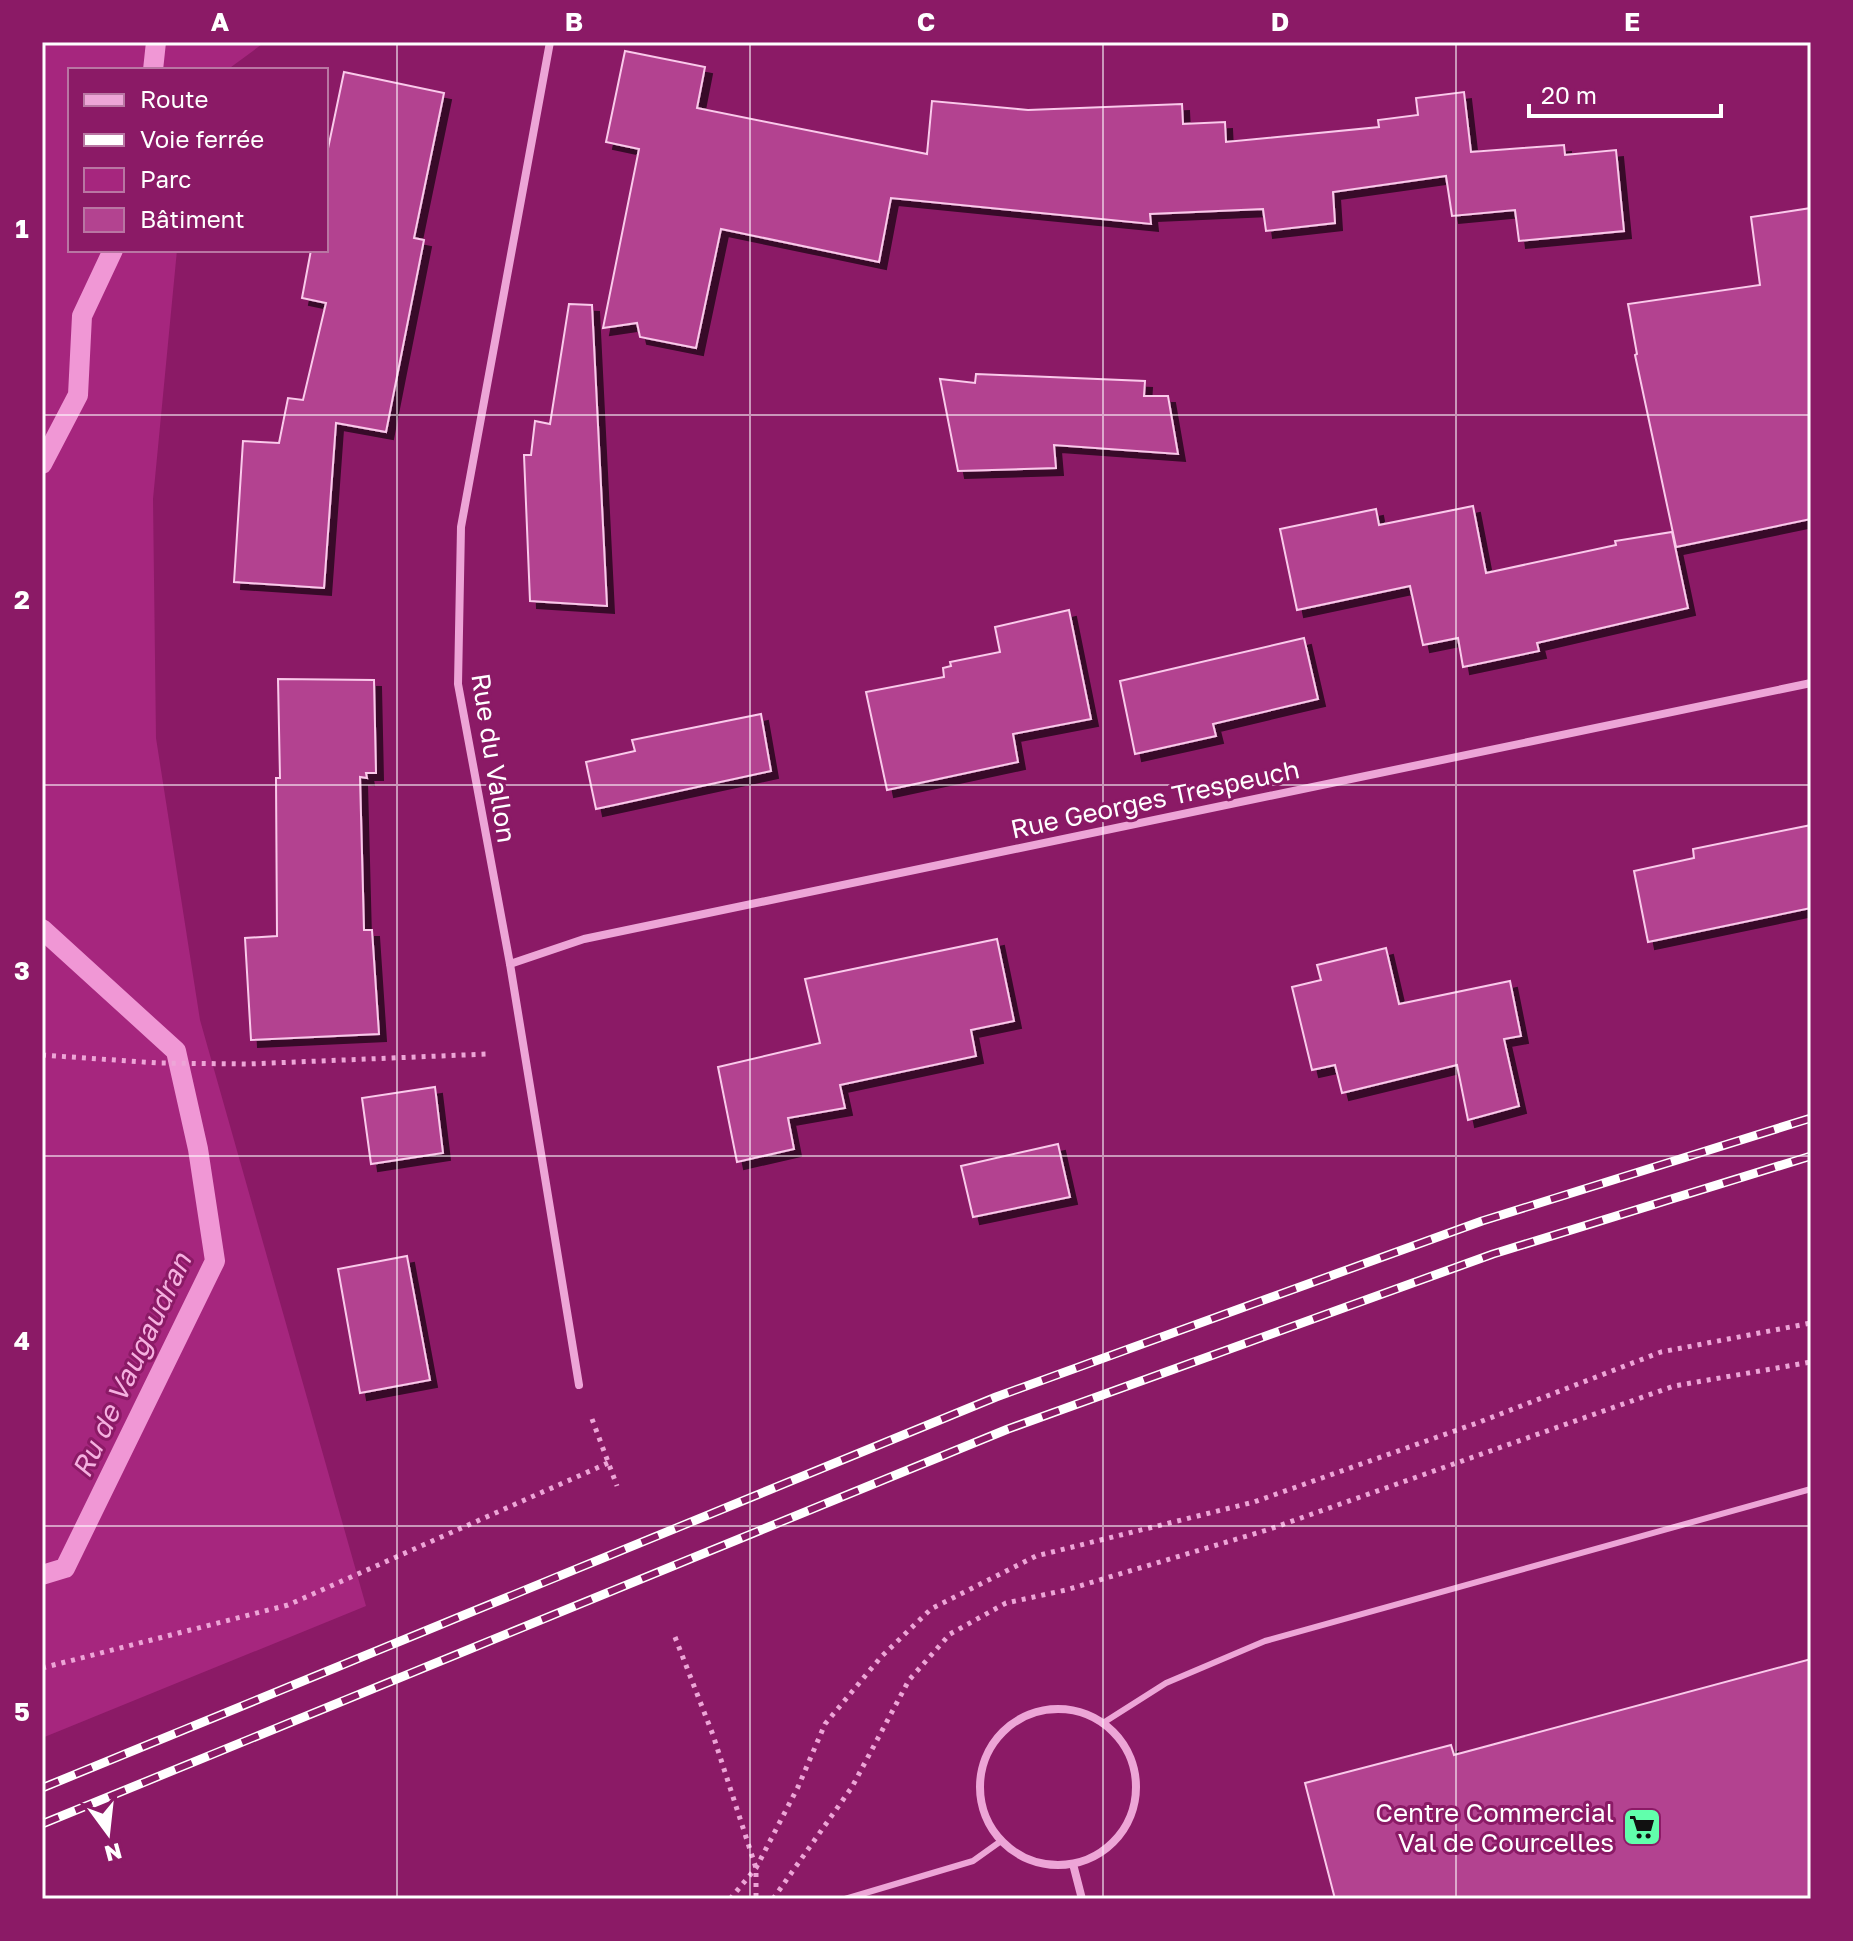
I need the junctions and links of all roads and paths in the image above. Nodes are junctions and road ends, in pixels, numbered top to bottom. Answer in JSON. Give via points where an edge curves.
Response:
{"nodes":[{"id":1,"x":550,"y":42,"type":"edge"},
{"id":2,"x":1811,"y":683,"type":"edge"},
{"id":3,"x":510,"y":964,"type":"junction"},
{"id":4,"x":523,"y":1053,"type":"junction"},
{"id":5,"x":42,"y":1055,"type":"edge"},
{"id":6,"x":1811,"y":1323,"type":"edge"},
{"id":7,"x":1811,"y":1362,"type":"edge"},
{"id":8,"x":579,"y":1385,"type":"joint"},
{"id":9,"x":608,"y":1463,"type":"junction"},
{"id":10,"x":617,"y":1486,"type":"dead end"},
{"id":11,"x":1811,"y":1489,"type":"edge"},
{"id":12,"x":675,"y":1637,"type":"dead end"},
{"id":13,"x":42,"y":1668,"type":"edge"},
{"id":14,"x":1103,"y":1723,"type":"junction"},
{"id":15,"x":1001,"y":1841,"type":"junction"},
{"id":16,"x":1073,"y":1864,"type":"junction"},
{"id":17,"x":756,"y":1868,"type":"junction"},
{"id":18,"x":730,"y":1899,"type":"edge"},
{"id":19,"x":756,"y":1899,"type":"edge"},
{"id":20,"x":773,"y":1899,"type":"edge"},
{"id":21,"x":845,"y":1899,"type":"edge"},
{"id":22,"x":1082,"y":1899,"type":"edge"}],
"edges":[{"from":1,"to":3,"type":"street","name":"Rue du Vallon","via":[[461,527],[458,684]]},
{"from":2,"to":3,"type":"street","name":"Rue Georges Trespeuch","via":[[600,936]]},
{"from":3,"to":4,"type":"street","name":"Rue du Vallon"},
{"from":4,"to":5,"type":"path","via":[[247,1064]]},
{"from":4,"to":8,"type":"street","name":"Rue du Vallon"},
{"from":6,"to":17,"type":"path","via":[[1661,1352],[1254,1502],[1036,1556],[931,1609],[881,1657],[825,1724]]},
{"from":7,"to":20,"type":"path","via":[[1674,1386],[1267,1530],[1006,1603],[950,1634],[909,1680],[852,1787]]},
{"from":8,"to":9,"type":"path"},
{"from":9,"to":10,"type":"path"},
{"from":9,"to":13,"type":"path","via":[[288,1605]]},
{"from":11,"to":14,"type":"lane","via":[[1265,1641],[1166,1683]]},
{"from":12,"to":17,"type":"path"},
{"from":14,"to":15,"type":"street","via":[[1055,1708],[1008,1727],[991,1746],[981,1769],[979,1795],[986,1820]]},
{"from":14,"to":16,"type":"street","via":[[1131,1759],[1134,1803],[1112,1842]]},
{"from":15,"to":16,"type":"street","via":[[1034,1860]]},
{"from":15,"to":21,"type":"lane","via":[[973,1861]]},
{"from":16,"to":22,"type":"street"},
{"from":17,"to":18,"type":"path"},
{"from":17,"to":19,"type":"path"}]}
